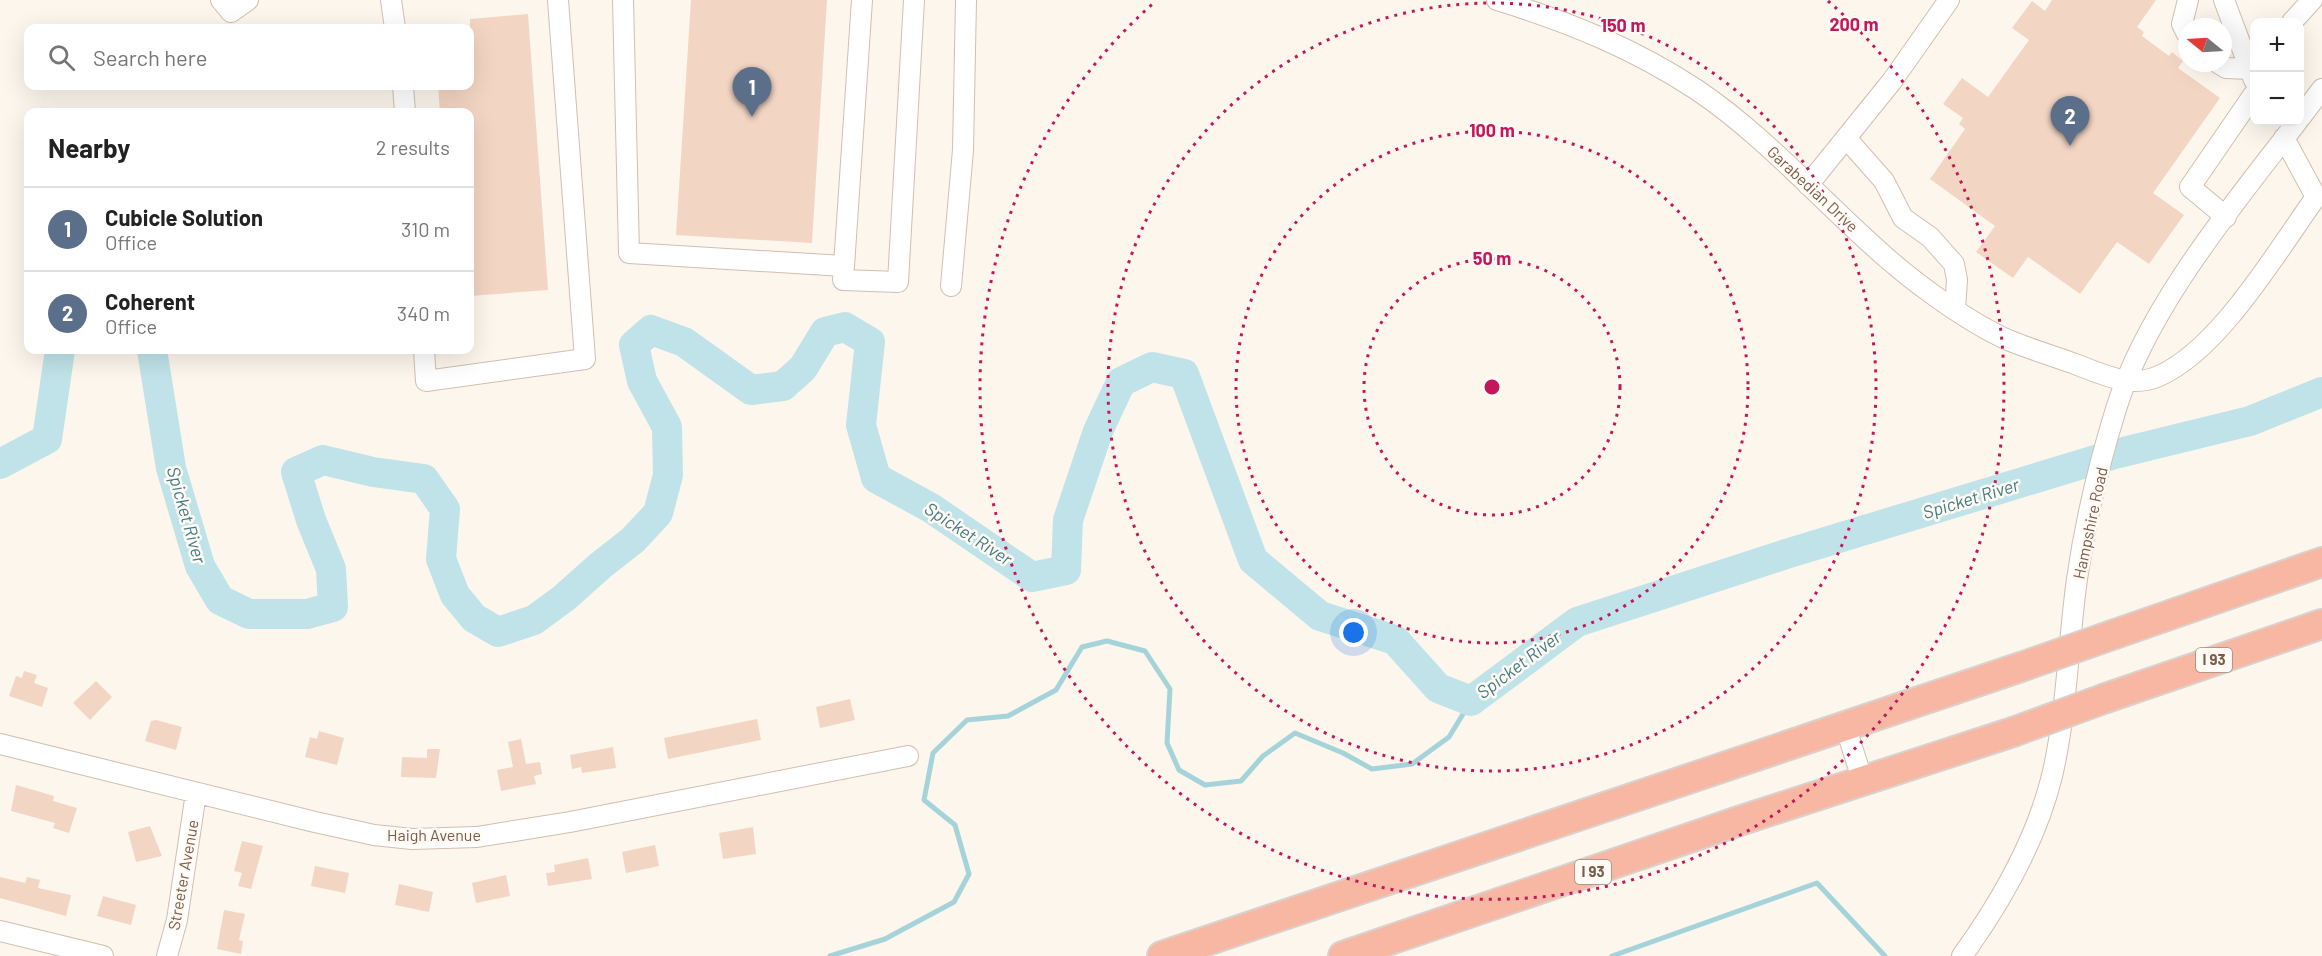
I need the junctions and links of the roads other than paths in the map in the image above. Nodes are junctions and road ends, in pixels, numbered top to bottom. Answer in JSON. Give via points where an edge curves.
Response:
{"nodes":[{"id":1,"x":248,"y":0,"type":"edge"},
{"id":2,"x":391,"y":0,"type":"edge"},
{"id":3,"x":558,"y":0,"type":"edge"},
{"id":4,"x":623,"y":0,"type":"edge"},
{"id":5,"x":862,"y":0,"type":"edge"},
{"id":6,"x":914,"y":0,"type":"edge"},
{"id":7,"x":966,"y":0,"type":"edge"},
{"id":8,"x":1497,"y":0,"type":"edge"},
{"id":9,"x":1949,"y":0,"type":"edge"},
{"id":10,"x":2188,"y":0,"type":"edge"},
{"id":11,"x":2224,"y":0,"type":"edge"},
{"id":12,"x":2312,"y":0,"type":"edge"},
{"id":13,"x":226,"y":6,"type":"edge"},
{"id":14,"x":2184,"y":18,"type":"edge"},
{"id":15,"x":2296,"y":18,"type":"edge"},
{"id":16,"x":394,"y":24,"type":"edge"},
{"id":17,"x":2250,"y":64,"type":"edge"},
{"id":18,"x":2232,"y":69,"type":"edge"},
{"id":19,"x":2250,"y":71,"type":"edge"},
{"id":20,"x":2322,"y":89,"type":"edge"},
{"id":21,"x":403,"y":90,"type":"edge"},
{"id":22,"x":2250,"y":100,"type":"edge"},
{"id":23,"x":405,"y":108,"type":"edge"},
{"id":24,"x":2304,"y":112,"type":"edge"},
{"id":25,"x":2293,"y":126,"type":"edge"},
{"id":26,"x":1846,"y":138,"type":"junction"},
{"id":27,"x":2284,"y":138,"type":"junction"},
{"id":28,"x":1809,"y":185,"type":"junction"},
{"id":29,"x":2319,"y":201,"type":"edge"},
{"id":30,"x":2226,"y":217,"type":"junction"},
{"id":31,"x":844,"y":266,"type":"junction"},
{"id":32,"x":951,"y":286,"type":"dead end"},
{"id":33,"x":1955,"y":309,"type":"junction"},
{"id":34,"x":424,"y":354,"type":"edge"},
{"id":35,"x":2126,"y":382,"type":"junction"},
{"id":36,"x":2322,"y":562,"type":"edge"},
{"id":37,"x":2322,"y":624,"type":"edge"},
{"id":38,"x":1845,"y":725,"type":"junction"},
{"id":39,"x":0,"y":744,"type":"edge"},
{"id":40,"x":908,"y":756,"type":"dead end"},
{"id":41,"x":1863,"y":782,"type":"junction"},
{"id":42,"x":196,"y":794,"type":"junction"},
{"id":43,"x":0,"y":931,"type":"edge"},
{"id":44,"x":103,"y":956,"type":"edge"},
{"id":45,"x":167,"y":956,"type":"edge"},
{"id":46,"x":1162,"y":956,"type":"edge"},
{"id":47,"x":1342,"y":956,"type":"edge"},
{"id":48,"x":1962,"y":956,"type":"edge"}],
"edges":[{"from":1,"to":13,"type":"street"},
{"from":2,"to":16,"type":"street"},
{"from":3,"to":34,"type":"street","via":[[585,359],[426,381]]},
{"from":4,"to":31,"type":"street","via":[[629,253]]},
{"from":5,"to":31,"type":"street"},
{"from":6,"to":31,"type":"street","via":[[898,282],[843,279]]},
{"from":7,"to":32,"type":"street","via":[[963,150]]},
{"from":8,"to":28,"type":"street","name":"Garabedian Drive","via":[[1609,39],[1661,69],[1727,112]]},
{"from":9,"to":26,"type":"street"},
{"from":10,"to":14,"type":"street"},
{"from":11,"to":17,"type":"street"},
{"from":12,"to":15,"type":"street"},
{"from":18,"to":19,"type":"street"},
{"from":20,"to":24,"type":"street","name":"Hampshire Road"},
{"from":21,"to":23,"type":"street"},
{"from":22,"to":30,"type":"street","via":[[2190,187]]},
{"from":25,"to":27,"type":"street","name":"Hampshire Road"},
{"from":26,"to":28,"type":"street"},
{"from":26,"to":33,"type":"street","via":[[1884,181],[1903,218],[1930,237],[1954,264]]},
{"from":27,"to":29,"type":"street"},
{"from":27,"to":30,"type":"street","name":"Hampshire Road"},
{"from":28,"to":33,"type":"street","name":"Garabedian Drive","via":[[1890,261]]},
{"from":29,"to":35,"type":"street","via":[[2224,325],[2158,377]]},
{"from":30,"to":35,"type":"street","name":"Hampshire Road","via":[[2151,331]]},
{"from":33,"to":35,"type":"street","name":"Garabedian Drive","via":[[2006,339]]},
{"from":35,"to":48,"type":"street","name":"Hampshire Road","via":[[2098,477],[2077,579],[2052,775],[2042,810],[2014,873]]},
{"from":36,"to":38,"type":"highway","bridge":true},
{"from":37,"to":41,"type":"highway","number":"I 93","bridge":true},
{"from":38,"to":41,"type":"street"},
{"from":38,"to":46,"type":"highway"},
{"from":39,"to":42,"type":"street","name":"Haigh Avenue"},
{"from":40,"to":42,"type":"street","name":"Haigh Avenue","via":[[477,837],[412,839],[374,834]]},
{"from":41,"to":47,"type":"highway","number":"I 93"},
{"from":42,"to":45,"type":"street","name":"Streeter Avenue","via":[[177,920]]},
{"from":43,"to":44,"type":"street"}]}
